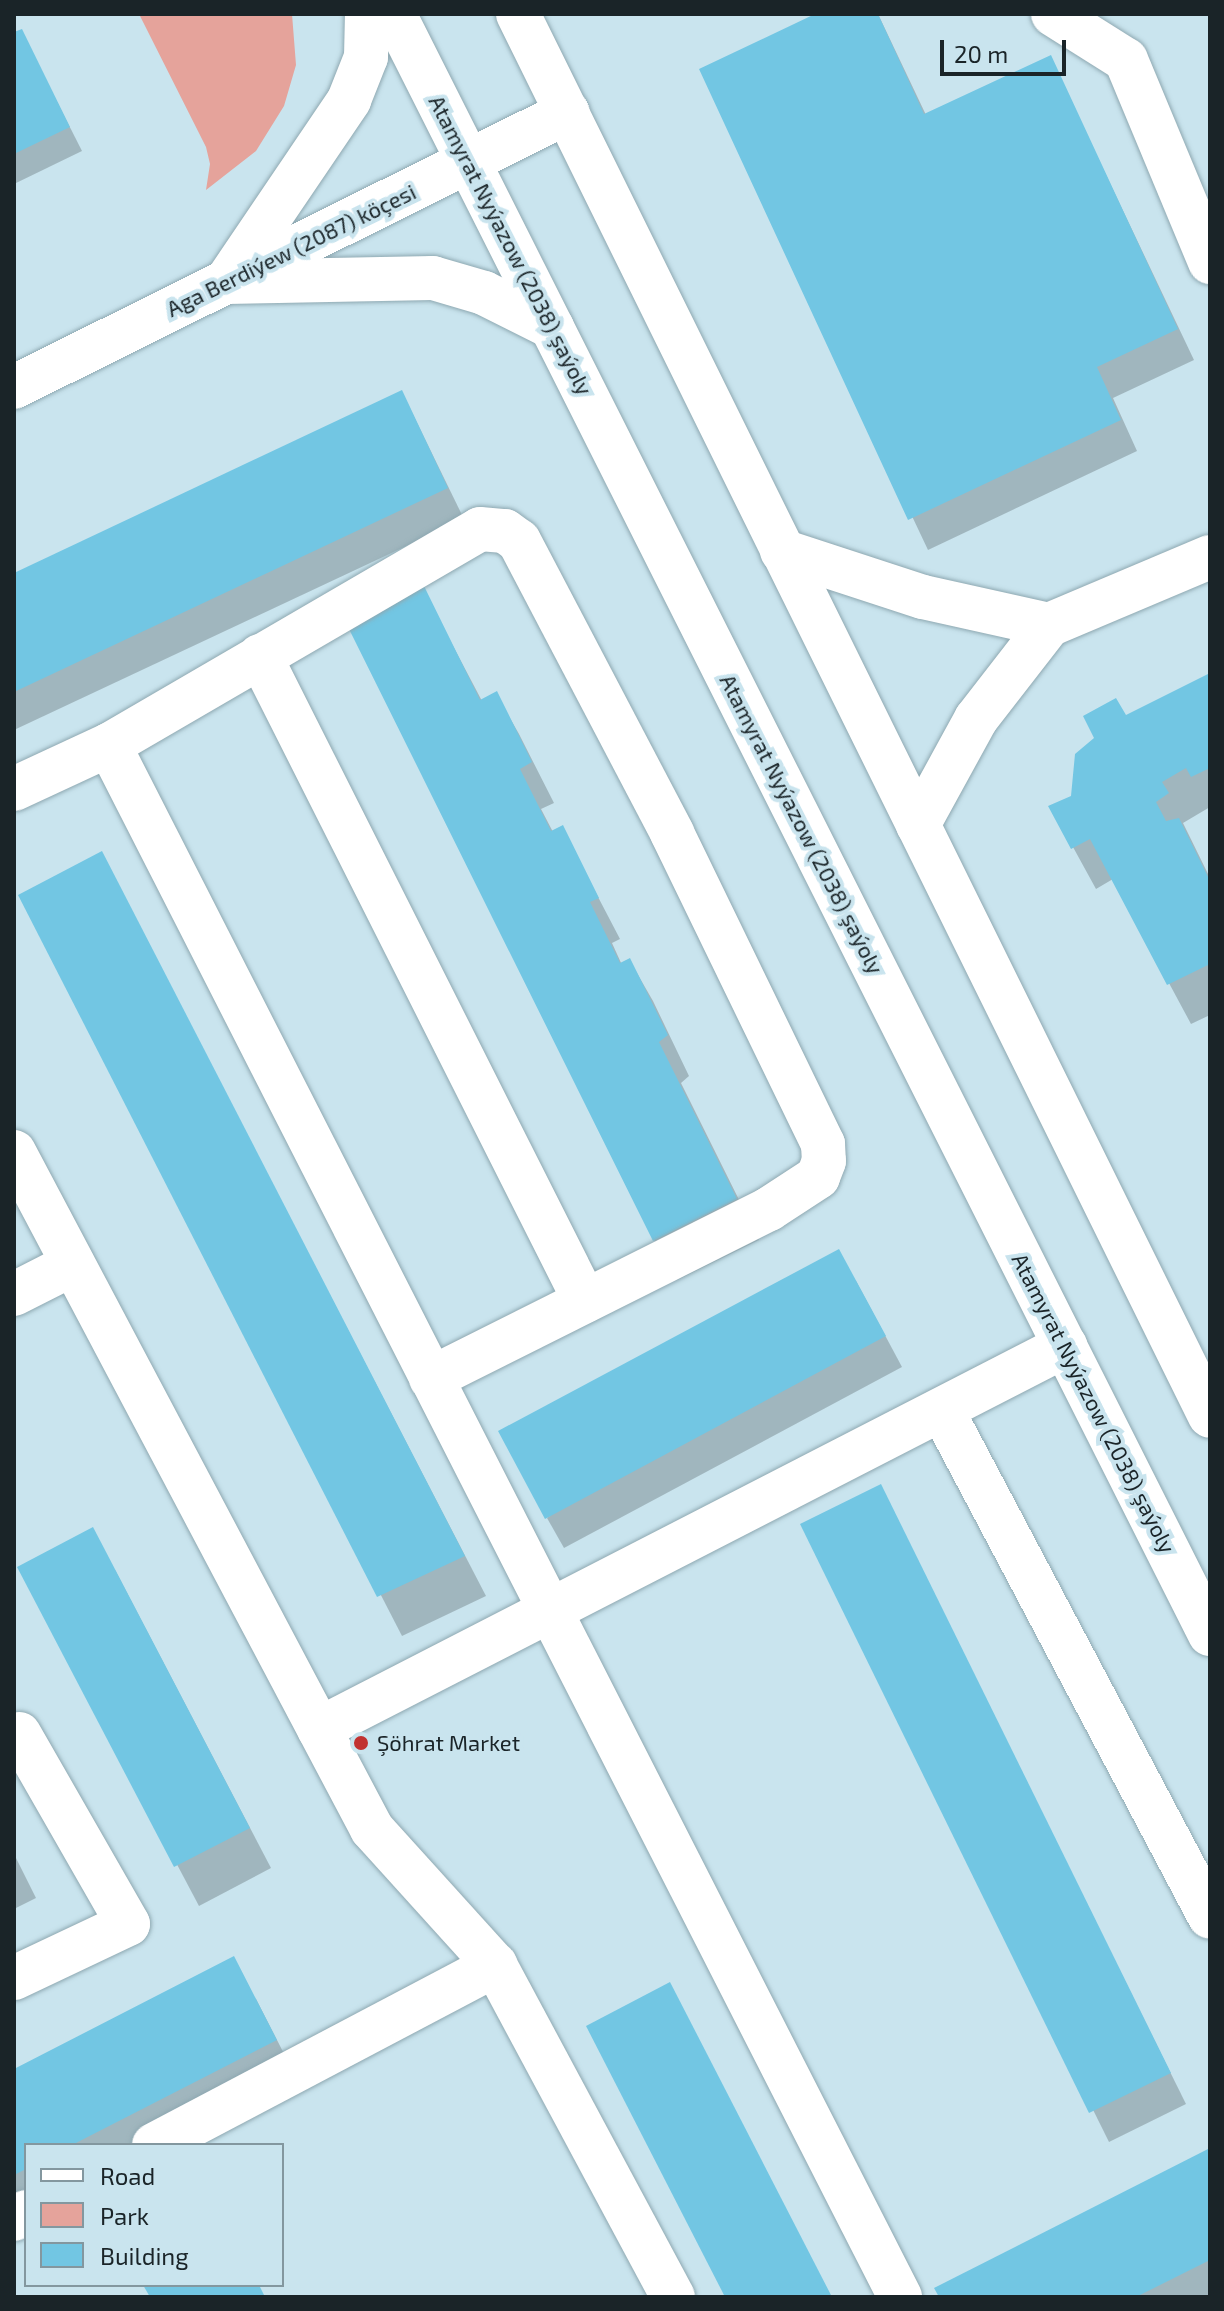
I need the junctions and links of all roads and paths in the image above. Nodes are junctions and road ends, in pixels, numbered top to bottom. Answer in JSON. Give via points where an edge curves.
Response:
{"nodes":[{"id":1,"x":367,"y":14,"type":"edge"},
{"id":2,"x":394,"y":14,"type":"edge"},
{"id":3,"x":518,"y":14,"type":"edge"},
{"id":4,"x":1053,"y":14,"type":"edge"},
{"id":5,"x":568,"y":112,"type":"junction"},
{"id":6,"x":470,"y":162,"type":"junction"},
{"id":7,"x":1210,"y":262,"type":"edge"},
{"id":8,"x":226,"y":282,"type":"junction"},
{"id":9,"x":552,"y":327,"type":"junction"},
{"id":10,"x":14,"y":387,"type":"edge"},
{"id":11,"x":782,"y":551,"type":"junction"},
{"id":12,"x":1210,"y":557,"type":"edge"},
{"id":13,"x":1049,"y":625,"type":"junction"},
{"id":14,"x":260,"y":656,"type":"junction"},
{"id":15,"x":109,"y":745,"type":"junction"},
{"id":16,"x":14,"y":789,"type":"edge"},
{"id":17,"x":918,"y":825,"type":"junction"},
{"id":18,"x":14,"y":1152,"type":"edge"},
{"id":19,"x":73,"y":1264,"type":"junction"},
{"id":20,"x":14,"y":1294,"type":"edge"},
{"id":21,"x":585,"y":1301,"type":"junction"},
{"id":22,"x":1065,"y":1346,"type":"junction"},
{"id":23,"x":431,"y":1378,"type":"junction"},
{"id":24,"x":942,"y":1410,"type":"junction"},
{"id":25,"x":1210,"y":1416,"type":"edge"},
{"id":26,"x":549,"y":1611,"type":"junction"},
{"id":27,"x":1210,"y":1634,"type":"edge"},
{"id":28,"x":319,"y":1729,"type":"junction"},
{"id":29,"x":19,"y":1734,"type":"dead end"},
{"id":30,"x":1210,"y":1917,"type":"edge"},
{"id":31,"x":495,"y":1965,"type":"junction"},
{"id":32,"x":14,"y":1978,"type":"edge"},
{"id":33,"x":158,"y":2143,"type":"edge"},
{"id":34,"x":673,"y":2297,"type":"edge"},
{"id":35,"x":900,"y":2297,"type":"edge"}],
"edges":[{"from":1,"to":8,"type":"main road","via":[[366,57],[349,100]]},
{"from":2,"to":6,"type":"main road","name":"Atamyrat Nyýazow (2038) şaýoly"},
{"from":3,"to":5,"type":"main road"},
{"from":4,"to":7,"type":"main road","via":[[1126,60]]},
{"from":5,"to":6,"type":"main road","name":"Aga Berdiýew (2087) köçesi"},
{"from":5,"to":11,"type":"main road"},
{"from":6,"to":8,"type":"main road","name":"Aga Berdiýew (2087) köçesi"},
{"from":6,"to":9,"type":"main road","name":"Atamyrat Nyýazow (2038) şaýoly"},
{"from":8,"to":9,"type":"main road","via":[[433,278],[484,293]]},
{"from":8,"to":10,"type":"main road","name":"Aga Berdiýew (2087) köçesi"},
{"from":9,"to":22,"type":"main road","name":"Atamyrat Nyýazow (2038) şaýoly"},
{"from":11,"to":13,"type":"main road","via":[[923,597]]},
{"from":11,"to":17,"type":"main road"},
{"from":12,"to":13,"type":"main road"},
{"from":13,"to":17,"type":"main road","via":[[976,719]]},
{"from":14,"to":15,"type":"main road"},
{"from":14,"to":21,"type":"main road"},
{"from":14,"to":21,"type":"main road","via":[[458,540],[480,529],[505,531],[519,541],[537,572],[672,833],[823,1144],[824,1161],[818,1177],[769,1209]]},
{"from":15,"to":16,"type":"main road"},
{"from":15,"to":23,"type":"main road"},
{"from":17,"to":25,"type":"main road"},
{"from":18,"to":19,"type":"main road"},
{"from":19,"to":20,"type":"main road"},
{"from":19,"to":28,"type":"main road"},
{"from":21,"to":23,"type":"main road"},
{"from":22,"to":24,"type":"main road"},
{"from":22,"to":27,"type":"main road","name":"Atamyrat Nyýazow (2038) şaýoly"},
{"from":23,"to":26,"type":"main road"},
{"from":24,"to":26,"type":"main road"},
{"from":24,"to":30,"type":"main road"},
{"from":26,"to":28,"type":"main road"},
{"from":26,"to":35,"type":"main road"},
{"from":28,"to":31,"type":"main road","via":[[372,1829]]},
{"from":29,"to":32,"type":"main road","via":[[128,1924]]},
{"from":31,"to":33,"type":"main road"},
{"from":31,"to":34,"type":"main road"}]}
